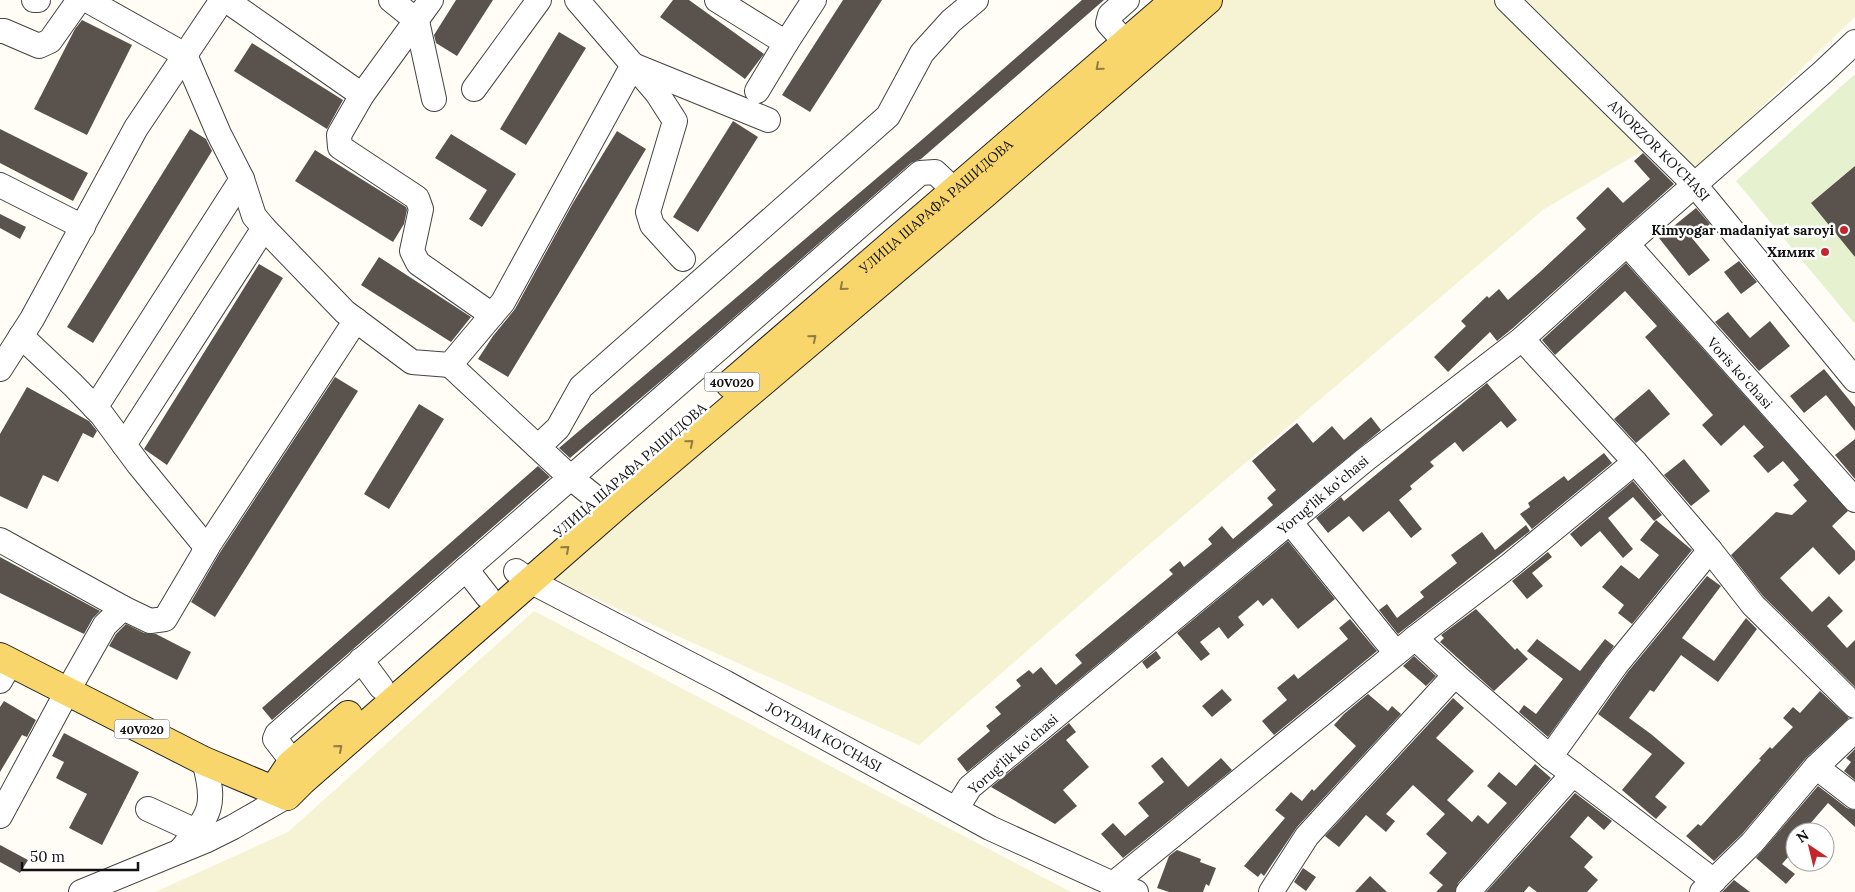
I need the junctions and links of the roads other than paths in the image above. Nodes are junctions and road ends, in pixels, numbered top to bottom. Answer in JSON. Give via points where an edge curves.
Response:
{"nodes":[{"id":1,"x":34,"y":0,"type":"edge"},
{"id":2,"x":38,"y":0,"type":"edge"},
{"id":3,"x":79,"y":0,"type":"edge"},
{"id":4,"x":88,"y":0,"type":"edge"},
{"id":5,"x":222,"y":0,"type":"edge"},
{"id":6,"x":226,"y":0,"type":"edge"},
{"id":7,"x":391,"y":0,"type":"edge"},
{"id":8,"x":431,"y":0,"type":"edge"},
{"id":9,"x":539,"y":0,"type":"edge"},
{"id":10,"x":577,"y":0,"type":"edge"},
{"id":11,"x":717,"y":0,"type":"edge"},
{"id":12,"x":814,"y":0,"type":"edge"},
{"id":13,"x":976,"y":0,"type":"edge"},
{"id":14,"x":1127,"y":0,"type":"edge"},
{"id":15,"x":1175,"y":0,"type":"edge"},
{"id":16,"x":1208,"y":0,"type":"edge"},
{"id":17,"x":1507,"y":0,"type":"edge"},
{"id":18,"x":417,"y":21,"type":"junction"},
{"id":19,"x":0,"y":32,"type":"edge"},
{"id":20,"x":1855,"y":42,"type":"edge"},
{"id":21,"x":786,"y":43,"type":"junction"},
{"id":22,"x":1126,"y":43,"type":"junction"},
{"id":23,"x":186,"y":54,"type":"junction"},
{"id":24,"x":633,"y":64,"type":"junction"},
{"id":25,"x":474,"y":89,"type":"dead end"},
{"id":26,"x":757,"y":90,"type":"dead end"},
{"id":27,"x":362,"y":96,"type":"junction"},
{"id":28,"x":434,"y":99,"type":"dead end"},
{"id":29,"x":768,"y":120,"type":"dead end"},
{"id":30,"x":242,"y":179,"type":"junction"},
{"id":31,"x":0,"y":185,"type":"edge"},
{"id":32,"x":1695,"y":185,"type":"junction"},
{"id":33,"x":969,"y":188,"type":"junction"},
{"id":34,"x":82,"y":227,"type":"junction"},
{"id":35,"x":264,"y":228,"type":"junction"},
{"id":36,"x":1627,"y":244,"type":"junction"},
{"id":37,"x":683,"y":259,"type":"dead end"},
{"id":38,"x":492,"y":315,"type":"junction"},
{"id":39,"x":356,"y":320,"type":"junction"},
{"id":40,"x":750,"y":322,"type":"junction"},
{"id":41,"x":20,"y":336,"type":"junction"},
{"id":42,"x":1522,"y":338,"type":"junction"},
{"id":43,"x":774,"y":346,"type":"junction"},
{"id":44,"x":450,"y":365,"type":"junction"},
{"id":45,"x":0,"y":369,"type":"edge"},
{"id":46,"x":1855,"y":380,"type":"edge"},
{"id":47,"x":96,"y":408,"type":"junction"},
{"id":48,"x":124,"y":445,"type":"junction"},
{"id":49,"x":538,"y":447,"type":"junction"},
{"id":50,"x":1635,"y":462,"type":"junction"},
{"id":51,"x":571,"y":478,"type":"junction"},
{"id":52,"x":596,"y":498,"type":"junction"},
{"id":53,"x":1855,"y":500,"type":"edge"},
{"id":54,"x":1290,"y":522,"type":"junction"},
{"id":55,"x":0,"y":540,"type":"edge"},
{"id":56,"x":1710,"y":550,"type":"junction"},
{"id":57,"x":204,"y":552,"type":"junction"},
{"id":58,"x":466,"y":569,"type":"junction"},
{"id":59,"x":523,"y":576,"type":"junction"},
{"id":60,"x":487,"y":596,"type":"junction"},
{"id":61,"x":123,"y":608,"type":"junction"},
{"id":62,"x":1415,"y":638,"type":"junction"},
{"id":63,"x":1396,"y":654,"type":"junction"},
{"id":64,"x":361,"y":660,"type":"junction"},
{"id":65,"x":4,"y":667,"type":"edge"},
{"id":66,"x":1454,"y":675,"type":"junction"},
{"id":67,"x":381,"y":687,"type":"junction"},
{"id":68,"x":67,"y":692,"type":"junction"},
{"id":69,"x":1855,"y":706,"type":"edge"},
{"id":70,"x":1855,"y":730,"type":"edge"},
{"id":71,"x":1550,"y":758,"type":"junction"},
{"id":72,"x":204,"y":760,"type":"junction"},
{"id":73,"x":1816,"y":766,"type":"junction"},
{"id":74,"x":1573,"y":774,"type":"junction"},
{"id":75,"x":289,"y":779,"type":"junction"},
{"id":76,"x":1855,"y":798,"type":"edge"},
{"id":77,"x":956,"y":809,"type":"junction"},
{"id":78,"x":148,"y":810,"type":"dead end"},
{"id":79,"x":0,"y":816,"type":"edge"},
{"id":80,"x":196,"y":831,"type":"junction"},
{"id":81,"x":178,"y":853,"type":"junction"},
{"id":82,"x":1113,"y":884,"type":"junction"},
{"id":83,"x":1708,"y":886,"type":"edge"},
{"id":84,"x":81,"y":892,"type":"edge"},
{"id":85,"x":1136,"y":892,"type":"edge"},
{"id":86,"x":1271,"y":892,"type":"edge"},
{"id":87,"x":1468,"y":892,"type":"edge"}],
"edges":[{"from":1,"to":2,"type":"street"},
{"from":3,"to":19,"type":"street","via":[[50,42],[40,46]]},
{"from":4,"to":23,"type":"street"},
{"from":5,"to":23,"type":"street"},
{"from":6,"to":27,"type":"street"},
{"from":7,"to":18,"type":"street"},
{"from":8,"to":18,"type":"street"},
{"from":9,"to":25,"type":"street"},
{"from":10,"to":24,"type":"street"},
{"from":11,"to":21,"type":"street"},
{"from":12,"to":21,"type":"street"},
{"from":13,"to":49,"type":"street","via":[[951,21],[922,53],[888,116],[581,388],[558,428]]},
{"from":14,"to":22,"type":"street","via":[[1110,15],[1108,23]]},
{"from":15,"to":22,"type":"main road","name":"УЛИЦА ШАРАФА РАШИДОВА","number":"40V020"},
{"from":16,"to":33,"type":"main road"},
{"from":17,"to":32,"type":"street","name":"ANORZOR KO'CHASI"},
{"from":18,"to":27,"type":"street"},
{"from":18,"to":28,"type":"street"},
{"from":20,"to":32,"type":"street","name":"Yorugʻlik koʻchasi"},
{"from":21,"to":26,"type":"street"},
{"from":22,"to":33,"type":"main road","name":"УЛИЦА ШАРАФА РАШИДОВА","number":"40V020","one_way":true},
{"from":23,"to":30,"type":"street","via":[[219,134]]},
{"from":23,"to":34,"type":"street","via":[[136,128]]},
{"from":24,"to":29,"type":"street"},
{"from":24,"to":37,"type":"street","via":[[675,121],[648,212],[652,225]]},
{"from":24,"to":38,"type":"street"},
{"from":27,"to":38,"type":"street","via":[[339,135],[340,147],[417,198],[421,209],[412,251],[418,263]]},
{"from":30,"to":35,"type":"street","via":[[254,216]]},
{"from":30,"to":47,"type":"street"},
{"from":31,"to":34,"type":"street"},
{"from":32,"to":36,"type":"street","name":"Yorugʻlik koʻchasi"},
{"from":32,"to":46,"type":"street","name":"ANORZOR KO'CHASI"},
{"from":33,"to":40,"type":"street","via":[[934,172],[920,173]]},
{"from":33,"to":43,"type":"main road","name":"УЛИЦА ШАРАФА РАШИДОВА","number":"40V020","one_way":true},
{"from":59,"to":33,"type":"main road","one_way":true},
{"from":34,"to":41,"type":"street"},
{"from":35,"to":39,"type":"street"},
{"from":35,"to":48,"type":"street"},
{"from":36,"to":42,"type":"street","name":"Yorugʻlik koʻchasi"},
{"from":36,"to":53,"type":"street","name":"Voris koʻchasi"},
{"from":38,"to":44,"type":"street"},
{"from":39,"to":44,"type":"street","via":[[412,362]]},
{"from":39,"to":57,"type":"street"},
{"from":40,"to":43,"type":"street"},
{"from":40,"to":51,"type":"street"},
{"from":41,"to":45,"type":"street"},
{"from":41,"to":47,"type":"street"},
{"from":42,"to":50,"type":"street"},
{"from":42,"to":54,"type":"street","name":"Yorugʻlik koʻchasi"},
{"from":43,"to":52,"type":"main road","name":"УЛИЦА ШАРАФА РАШИДОВА","number":"40V020"},
{"from":44,"to":49,"type":"street"},
{"from":47,"to":48,"type":"street"},
{"from":48,"to":57,"type":"street","via":[[206,548]]},
{"from":49,"to":51,"type":"street"},
{"from":50,"to":56,"type":"street"},
{"from":50,"to":62,"type":"street"},
{"from":51,"to":52,"type":"street"},
{"from":51,"to":58,"type":"street"},
{"from":52,"to":59,"type":"main road","name":"УЛИЦА ШАРАФА РАШИДОВА","number":"40V020"},
{"from":54,"to":63,"type":"street"},
{"from":54,"to":77,"type":"street","name":"Yorugʻlik koʻchasi","via":[[970,788]]},
{"from":55,"to":61,"type":"street"},
{"from":56,"to":69,"type":"street","via":[[1753,605]]},
{"from":56,"to":71,"type":"street","via":[[1616,665]]},
{"from":57,"to":61,"type":"street","via":[[165,619],[150,621]]},
{"from":58,"to":60,"type":"street"},
{"from":58,"to":64,"type":"street"},
{"from":59,"to":60,"type":"main road","name":"УЛИЦА ШАРАФА РАШИДОВА","number":"40V020"},
{"from":75,"to":59,"type":"main road","one_way":true},
{"from":59,"to":77,"type":"street","name":"JO'YDAM KO'CHASI"},
{"from":60,"to":67,"type":"main road","name":"УЛИЦА ШАРАФА РАШИДОВА","number":"40V020"},
{"from":61,"to":68,"type":"street","via":[[105,625]]},
{"from":62,"to":63,"type":"street"},
{"from":62,"to":66,"type":"street"},
{"from":63,"to":82,"type":"street"},
{"from":64,"to":67,"type":"street"},
{"from":64,"to":75,"type":"street","via":[[277,734],[275,739]]},
{"from":65,"to":68,"type":"main road","number":"40V020"},
{"from":66,"to":71,"type":"street"},
{"from":66,"to":86,"type":"street","via":[[1307,836]]},
{"from":67,"to":75,"type":"main road","name":"УЛИЦА ШАРАФА РАШИДОВА","number":"40V020"},
{"from":68,"to":72,"type":"main road","number":"40V020"},
{"from":68,"to":79,"type":"street"},
{"from":70,"to":73,"type":"street"},
{"from":71,"to":74,"type":"street"},
{"from":72,"to":75,"type":"main road","number":"40V020"},
{"from":72,"to":80,"type":"street","via":[[212,799],[207,816]]},
{"from":73,"to":76,"type":"street"},
{"from":73,"to":83,"type":"street","via":[[1752,842]]},
{"from":74,"to":83,"type":"street"},
{"from":74,"to":87,"type":"street"},
{"from":75,"to":81,"type":"street","via":[[233,827]]},
{"from":77,"to":82,"type":"street","name":"JO'YDAM KO'CHASI"},
{"from":78,"to":80,"type":"street"},
{"from":80,"to":81,"type":"street"},
{"from":81,"to":84,"type":"street"},
{"from":82,"to":85,"type":"street","name":"JO'YDAM KO'CHASI"}]}
